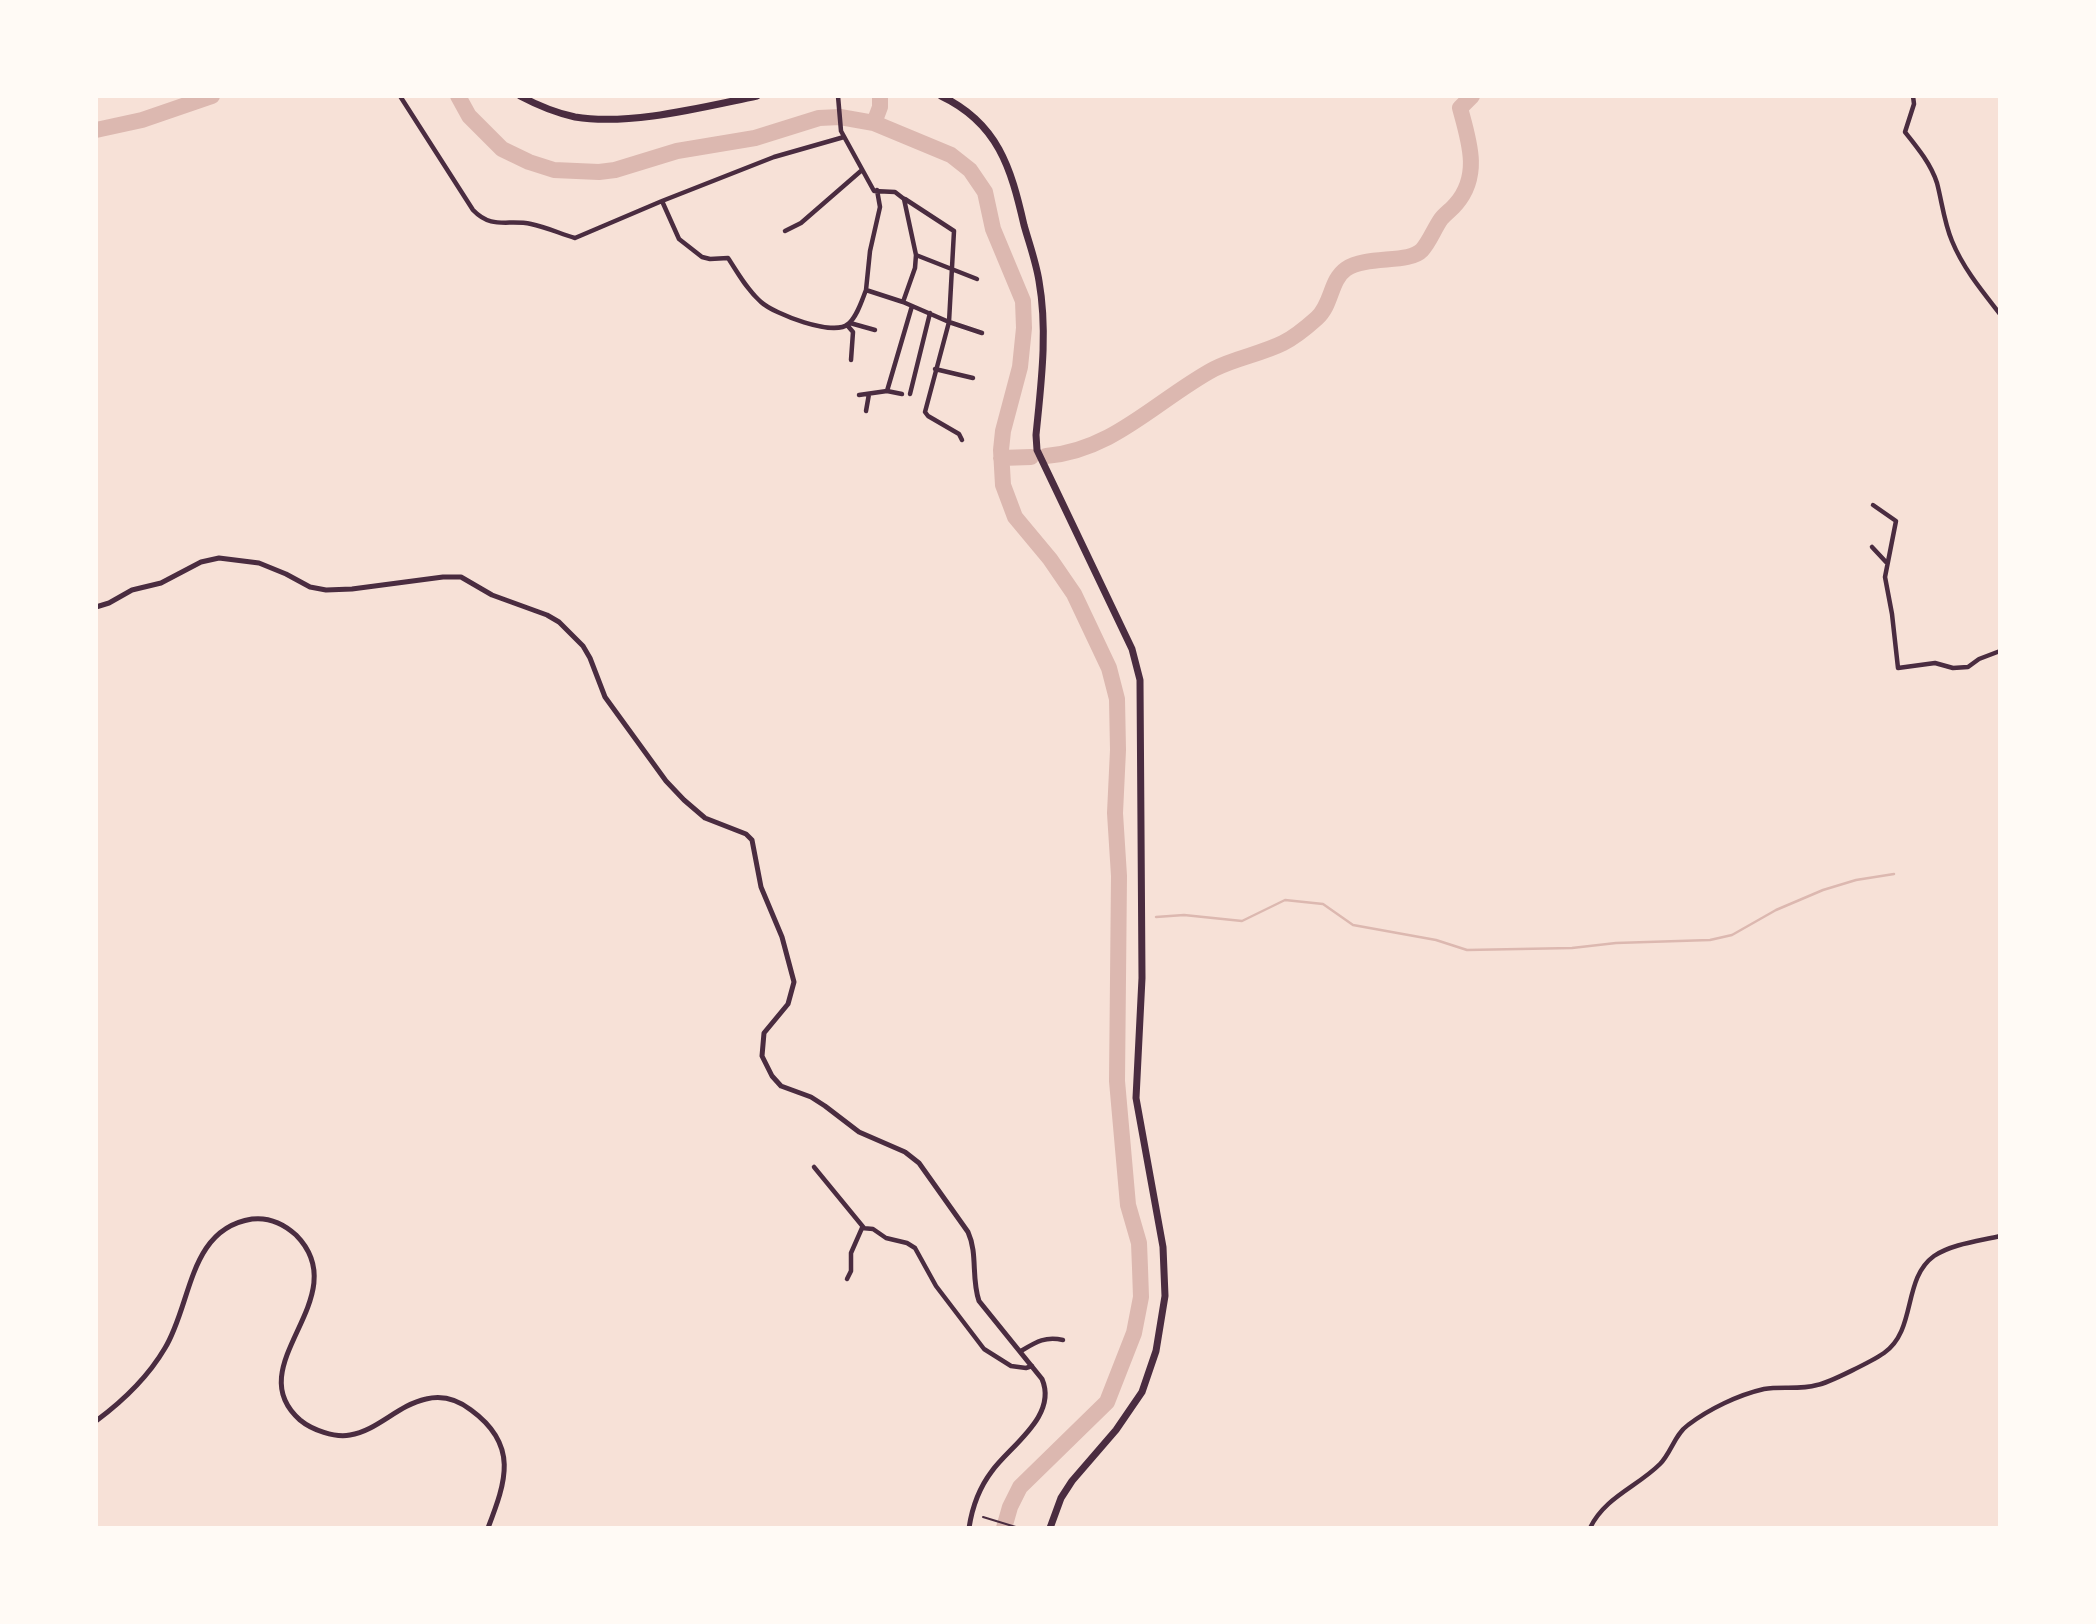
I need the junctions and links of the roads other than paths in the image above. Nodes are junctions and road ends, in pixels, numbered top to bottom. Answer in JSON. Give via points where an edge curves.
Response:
{"nodes":[{"id":1,"x":401,"y":96,"type":"edge"},
{"id":2,"x":520,"y":96,"type":"edge"},
{"id":3,"x":757,"y":96,"type":"edge"},
{"id":4,"x":838,"y":96,"type":"edge"},
{"id":5,"x":941,"y":96,"type":"edge"},
{"id":6,"x":1913,"y":96,"type":"edge"},
{"id":7,"x":843,"y":134,"type":"junction"},
{"id":8,"x":862,"y":170,"type":"junction"},
{"id":9,"x":877,"y":190,"type":"junction"},
{"id":10,"x":904,"y":199,"type":"junction"},
{"id":11,"x":662,"y":201,"type":"junction"},
{"id":12,"x":785,"y":231,"type":"dead end"},
{"id":13,"x":916,"y":255,"type":"junction"},
{"id":14,"x":952,"y":269,"type":"junction"},
{"id":15,"x":977,"y":279,"type":"dead end"},
{"id":16,"x":866,"y":290,"type":"junction"},
{"id":17,"x":903,"y":302,"type":"junction"},
{"id":18,"x":912,"y":306,"type":"junction"},
{"id":19,"x":930,"y":313,"type":"junction"},
{"id":20,"x":2000,"y":313,"type":"edge"},
{"id":21,"x":949,"y":322,"type":"junction"},
{"id":22,"x":849,"y":324,"type":"junction"},
{"id":23,"x":876,"y":330,"type":"dead end"},
{"id":24,"x":982,"y":333,"type":"dead end"},
{"id":25,"x":851,"y":360,"type":"dead end"},
{"id":26,"x":935,"y":369,"type":"junction"},
{"id":27,"x":973,"y":379,"type":"dead end"},
{"id":28,"x":887,"y":391,"type":"junction"},
{"id":29,"x":869,"y":394,"type":"junction"},
{"id":30,"x":902,"y":394,"type":"dead end"},
{"id":31,"x":909,"y":394,"type":"dead end"},
{"id":32,"x":859,"y":395,"type":"dead end"},
{"id":33,"x":866,"y":411,"type":"dead end"},
{"id":34,"x":962,"y":440,"type":"dead end"},
{"id":35,"x":1873,"y":505,"type":"dead end"},
{"id":36,"x":1872,"y":547,"type":"dead end"},
{"id":37,"x":1887,"y":562,"type":"junction"},
{"id":38,"x":96,"y":607,"type":"edge"},
{"id":39,"x":2000,"y":651,"type":"edge"},
{"id":40,"x":814,"y":1167,"type":"dead end"},
{"id":41,"x":864,"y":1228,"type":"junction"},
{"id":42,"x":2000,"y":1236,"type":"edge"},
{"id":43,"x":847,"y":1279,"type":"dead end"},
{"id":44,"x":1063,"y":1340,"type":"dead end"},
{"id":45,"x":1021,"y":1350,"type":"junction"},
{"id":46,"x":1033,"y":1365,"type":"junction"},
{"id":47,"x":96,"y":1421,"type":"edge"},
{"id":48,"x":488,"y":1528,"type":"edge"},
{"id":49,"x":969,"y":1528,"type":"edge"},
{"id":50,"x":1051,"y":1528,"type":"edge"},
{"id":51,"x":1590,"y":1528,"type":"edge"}],
"edges":[{"from":1,"to":11,"type":"street","via":[[483,220],[531,224],[575,238]]},
{"from":2,"to":3,"type":"highway","via":[[548,110],[602,119],[636,118]]},
{"from":4,"to":7,"type":"street"},
{"from":5,"to":50,"type":"highway","via":[[984,127],[1010,169],[1041,297],[1044,347],[1037,450],[1132,649],[1140,680],[1142,978],[1136,1098],[1161,1236],[1165,1296],[1156,1351],[1142,1392],[1072,1481]]},
{"from":6,"to":20,"type":"street","via":[[1905,132],[1936,182],[1952,242],[1972,279]]},
{"from":7,"to":8,"type":"street"},
{"from":7,"to":11,"type":"street"},
{"from":8,"to":9,"type":"street"},
{"from":8,"to":12,"type":"street","via":[[801,223]]},
{"from":9,"to":10,"type":"street","via":[[895,192]]},
{"from":9,"to":16,"type":"street","via":[[880,206]]},
{"from":10,"to":13,"type":"street"},
{"from":10,"to":14,"type":"street","via":[[954,231]]},
{"from":11,"to":22,"type":"street","via":[[679,239],[710,260],[727,258],[763,304],[784,316],[824,327]]},
{"from":13,"to":14,"type":"street"},
{"from":13,"to":17,"type":"street"},
{"from":14,"to":15,"type":"street"},
{"from":14,"to":21,"type":"street"},
{"from":16,"to":17,"type":"street"},
{"from":16,"to":22,"type":"street"},
{"from":17,"to":18,"type":"street"},
{"from":18,"to":19,"type":"street"},
{"from":18,"to":28,"type":"street"},
{"from":19,"to":21,"type":"street"},
{"from":19,"to":31,"type":"street"},
{"from":21,"to":24,"type":"street"},
{"from":21,"to":26,"type":"street"},
{"from":22,"to":23,"type":"street"},
{"from":22,"to":25,"type":"street","via":[[853,332]]},
{"from":26,"to":27,"type":"street"},
{"from":26,"to":34,"type":"street","via":[[925,412]]},
{"from":28,"to":29,"type":"street"},
{"from":28,"to":30,"type":"street"},
{"from":29,"to":32,"type":"street"},
{"from":29,"to":33,"type":"street"},
{"from":35,"to":37,"type":"street","via":[[1896,521]]},
{"from":36,"to":37,"type":"street"},
{"from":37,"to":39,"type":"street","via":[[1885,577],[1898,668],[1935,663],[1968,667]]},
{"from":38,"to":45,"type":"street","via":[[219,558],[258,563],[326,590],[461,577],[559,622],[583,646],[605,697],[675,790],[705,818],[752,840],[761,887],[794,982],[788,1004],[764,1033],[762,1056],[772,1076],[781,1086],[811,1097],[859,1132],[919,1163],[968,1232],[979,1301]]},
{"from":40,"to":41,"type":"street"},
{"from":41,"to":43,"type":"street","via":[[853,1246]]},
{"from":41,"to":46,"type":"street","via":[[915,1248],[936,1286],[984,1349],[1011,1366]]},
{"from":42,"to":51,"type":"street","via":[[1947,1250],[1928,1261],[1920,1270],[1904,1325],[1884,1353],[1818,1385],[1765,1389],[1735,1398],[1686,1426],[1660,1464],[1618,1495]]},
{"from":44,"to":45,"type":"street","via":[[1040,1340]]},
{"from":45,"to":46,"type":"street"},
{"from":46,"to":49,"type":"street","via":[[1045,1385],[1042,1412],[987,1478]]},
{"from":47,"to":48,"type":"street","via":[[128,1395],[166,1347],[199,1259],[212,1240],[239,1223],[266,1219],[286,1227],[299,1239],[313,1269],[312,1299],[283,1367],[283,1393],[289,1407],[306,1424],[345,1436],[362,1433],[428,1398],[460,1403],[485,1421],[504,1455],[503,1486]]}]}
